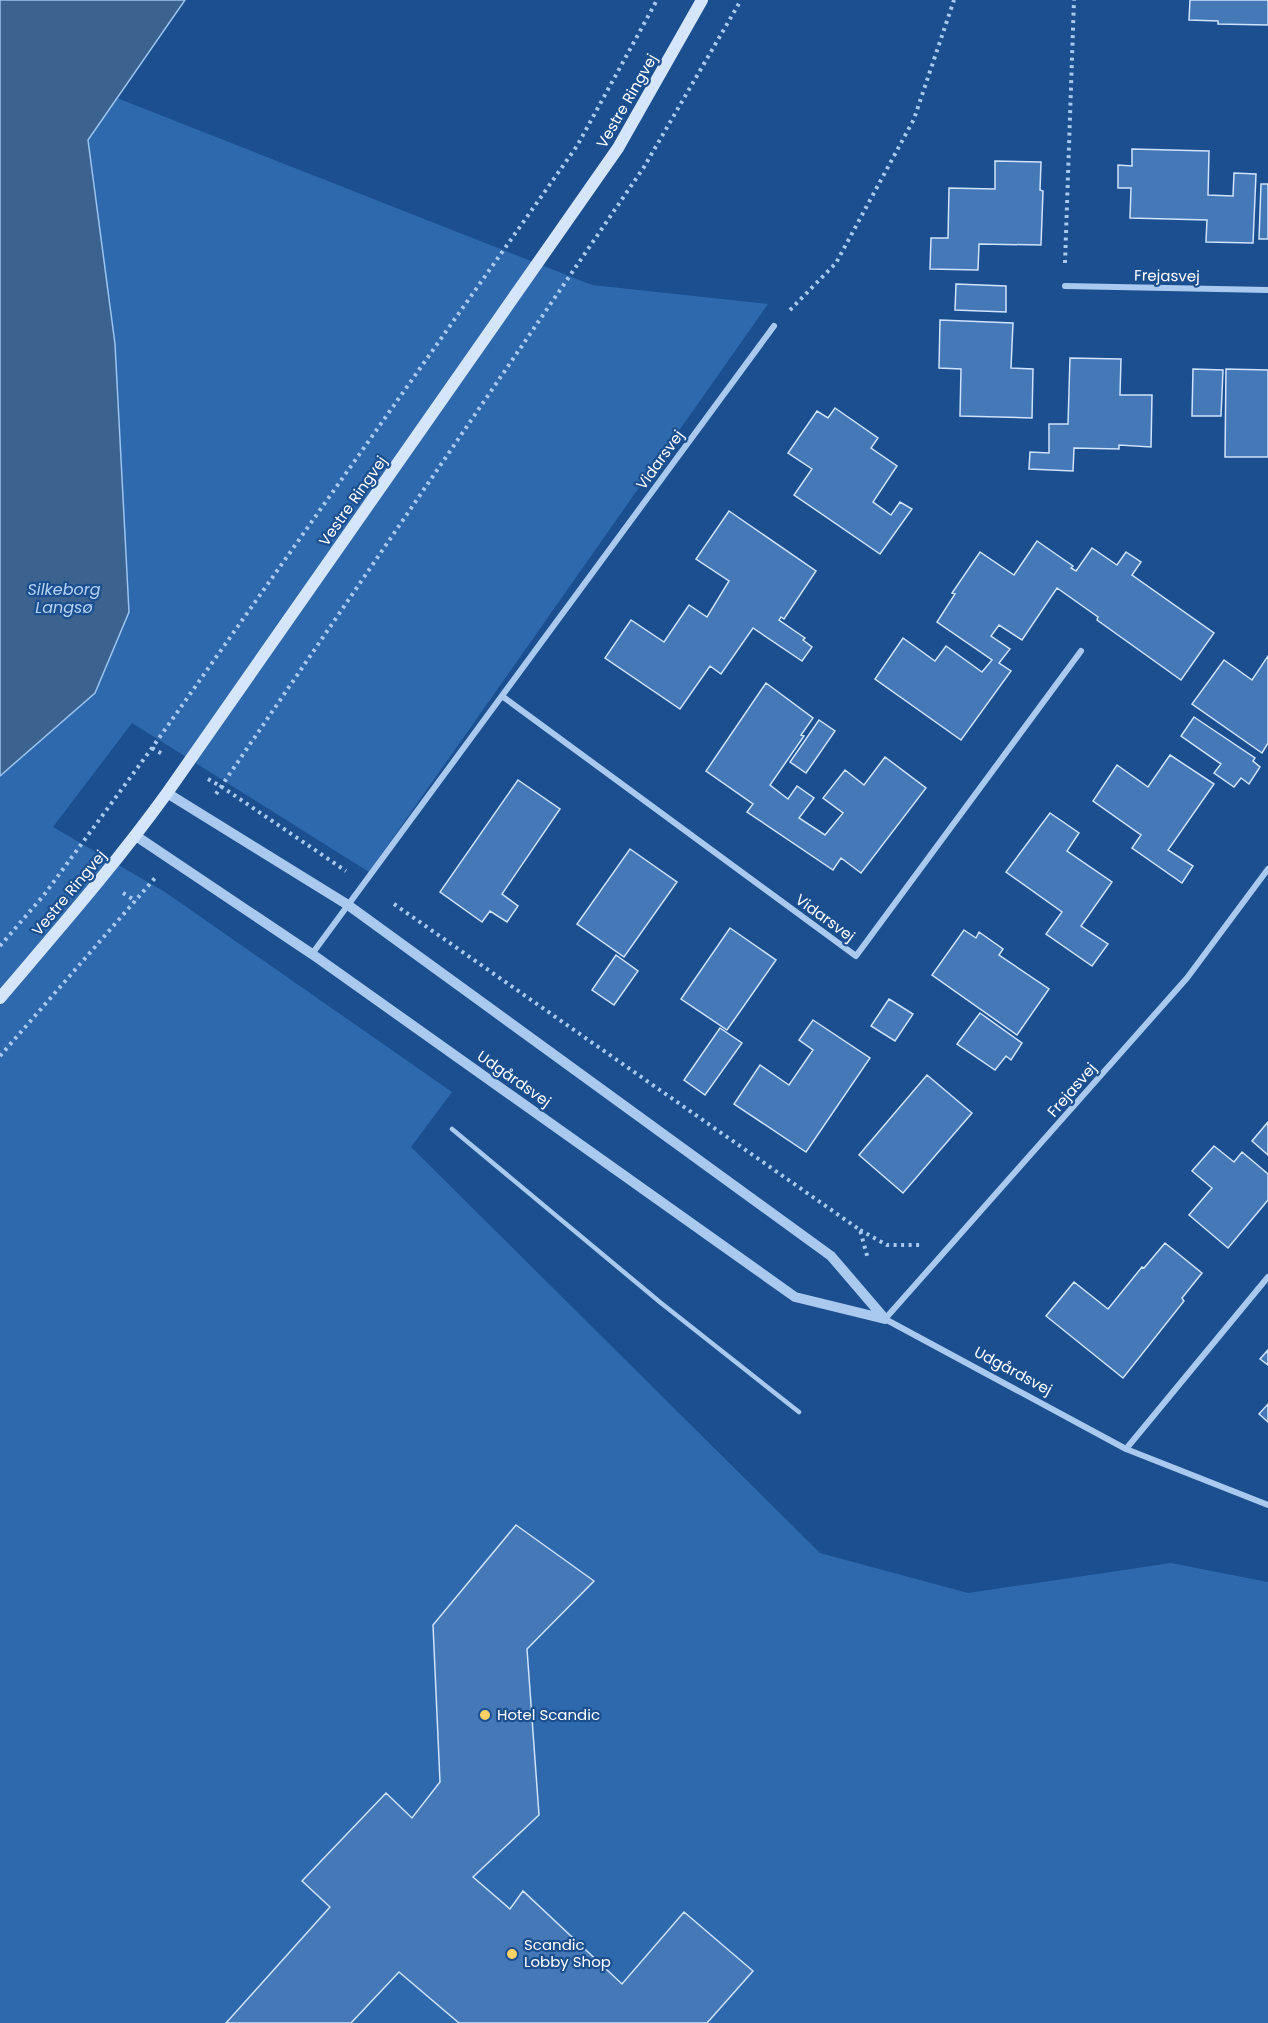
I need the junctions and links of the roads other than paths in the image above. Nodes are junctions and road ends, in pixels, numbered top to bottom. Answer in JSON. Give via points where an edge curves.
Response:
{"nodes":[{"id":1,"x":702,"y":0,"type":"edge"},
{"id":2,"x":1065,"y":286,"type":"road end"},
{"id":3,"x":1268,"y":290,"type":"edge"},
{"id":4,"x":774,"y":326,"type":"road end"},
{"id":5,"x":1081,"y":651,"type":"dead end"},
{"id":6,"x":502,"y":696,"type":"junction"},
{"id":7,"x":167,"y":793,"type":"junction"},
{"id":8,"x":136,"y":836,"type":"junction"},
{"id":9,"x":1268,"y":869,"type":"edge"},
{"id":10,"x":348,"y":905,"type":"junction"},
{"id":11,"x":312,"y":954,"type":"junction"},
{"id":12,"x":0,"y":998,"type":"edge"},
{"id":13,"x":452,"y":1129,"type":"dead end"},
{"id":14,"x":1268,"y":1277,"type":"edge"},
{"id":15,"x":885,"y":1319,"type":"junction"},
{"id":16,"x":799,"y":1412,"type":"dead end"},
{"id":17,"x":1126,"y":1449,"type":"junction"},
{"id":18,"x":1268,"y":1505,"type":"edge"}],
"edges":[{"from":1,"to":7,"type":"main road","name":"Vestre Ringvej","via":[[618,148]]},
{"from":2,"to":3,"type":"street","name":"Frejasvej"},
{"from":4,"to":6,"type":"street","name":"Vidarsvej"},
{"from":5,"to":6,"type":"street","name":"Vidarsvej","via":[[856,956]]},
{"from":6,"to":10,"type":"street","name":"Vidarsvej"},
{"from":7,"to":8,"type":"main road","name":"Vestre Ringvej"},
{"from":7,"to":10,"type":"street","name":"Udgårdsvej"},
{"from":8,"to":11,"type":"street","name":"Udgårdsvej"},
{"from":8,"to":12,"type":"main road","name":"Vestre Ringvej"},
{"from":9,"to":15,"type":"street","name":"Frejasvej","via":[[1187,978]]},
{"from":10,"to":11,"type":"street","name":"Vidarsvej"},
{"from":10,"to":15,"type":"street","name":"Udgårdsvej","via":[[831,1256]]},
{"from":11,"to":15,"type":"street","name":"Udgårdsvej","via":[[795,1297]]},
{"from":13,"to":16,"type":"lane"},
{"from":14,"to":17,"type":"street"},
{"from":15,"to":17,"type":"street","name":"Udgårdsvej"},
{"from":17,"to":18,"type":"street","name":"Udgårdsvej"}]}
